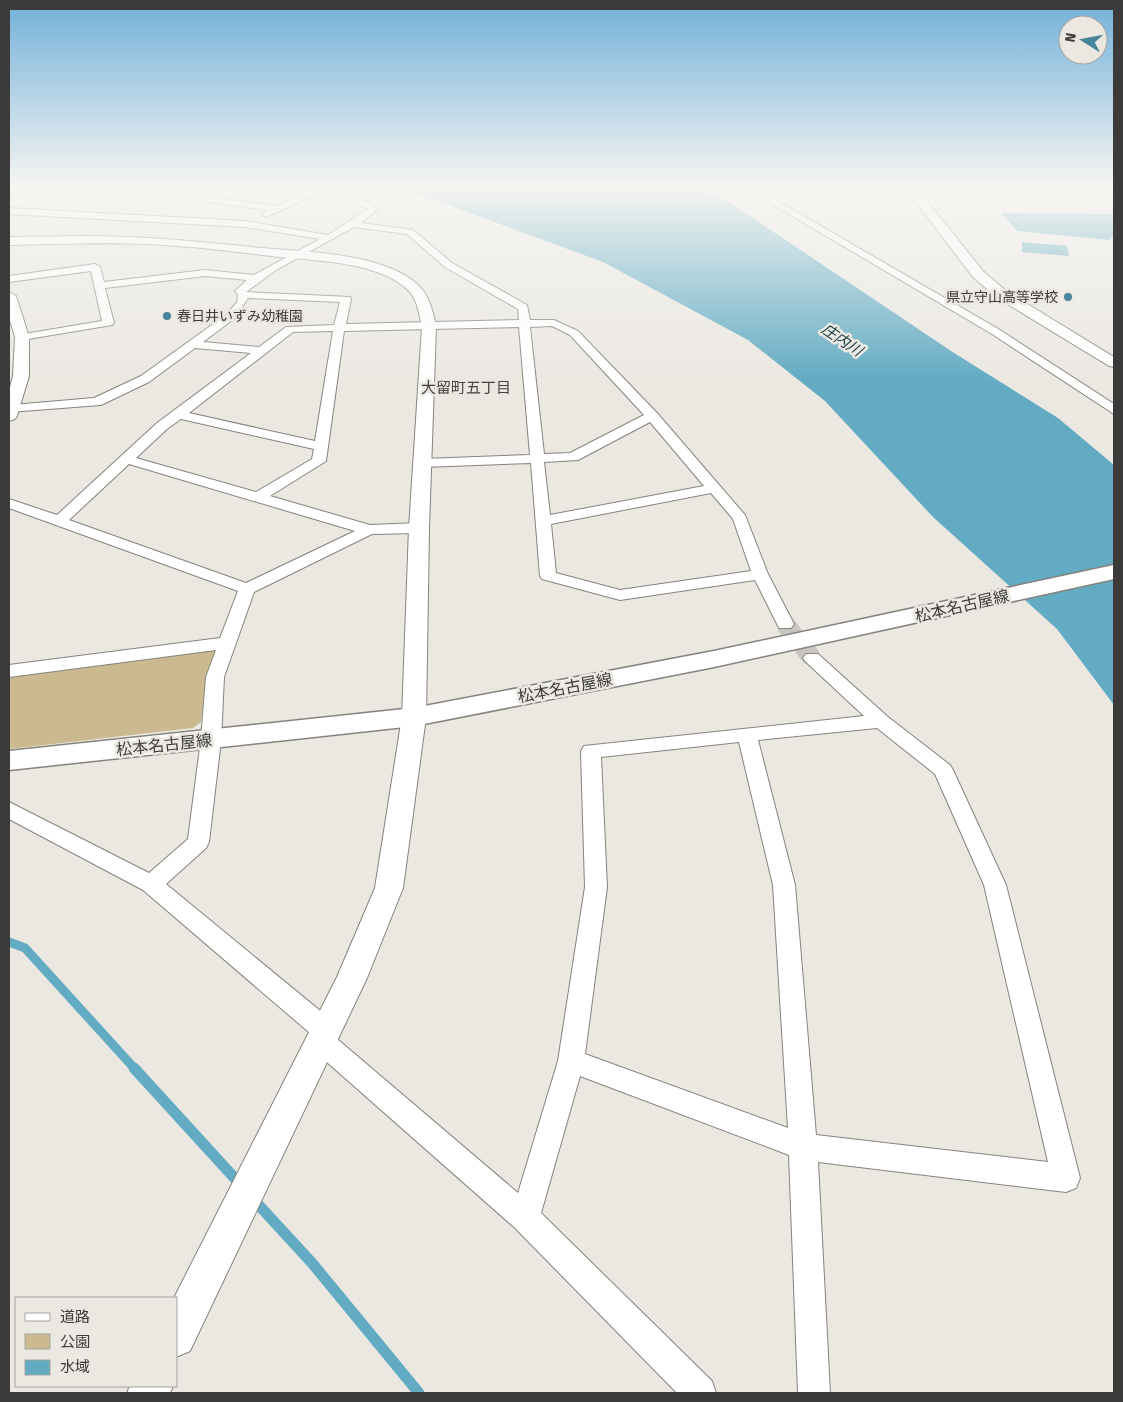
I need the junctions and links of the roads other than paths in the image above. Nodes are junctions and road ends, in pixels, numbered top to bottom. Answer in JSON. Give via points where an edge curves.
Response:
{"nodes":[{"id":1,"x":244,"y":250,"type":"edge"},
{"id":2,"x":304,"y":250,"type":"edge"},
{"id":3,"x":428,"y":250,"type":"edge"},
{"id":4,"x":856,"y":250,"type":"edge"},
{"id":5,"x":959,"y":250,"type":"edge"},
{"id":6,"x":294,"y":255,"type":"junction"},
{"id":7,"x":255,"y":278,"type":"junction"},
{"id":8,"x":9,"y":279,"type":"edge"},
{"id":9,"x":99,"y":286,"type":"junction"},
{"id":10,"x":243,"y":295,"type":"junction"},
{"id":11,"x":9,"y":296,"type":"edge"},
{"id":12,"x":11,"y":311,"type":"edge"},
{"id":13,"x":524,"y":323,"type":"junction"},
{"id":14,"x":429,"y":327,"type":"junction"},
{"id":15,"x":339,"y":329,"type":"junction"},
{"id":16,"x":22,"y":337,"type":"junction"},
{"id":17,"x":193,"y":344,"type":"junction"},
{"id":18,"x":262,"y":351,"type":"junction"},
{"id":19,"x":1114,"y":363,"type":"edge"},
{"id":20,"x":15,"y":377,"type":"edge"},
{"id":21,"x":1114,"y":410,"type":"edge"},
{"id":22,"x":10,"y":413,"type":"edge"},
{"id":23,"x":179,"y":415,"type":"junction"},
{"id":24,"x":652,"y":416,"type":"junction"},
{"id":25,"x":320,"y":446,"type":"junction"},
{"id":26,"x":126,"y":459,"type":"junction"},
{"id":27,"x":537,"y":459,"type":"junction"},
{"id":28,"x":423,"y":463,"type":"junction"},
{"id":29,"x":714,"y":488,"type":"junction"},
{"id":30,"x":259,"y":497,"type":"junction"},
{"id":31,"x":9,"y":503,"type":"edge"},
{"id":32,"x":59,"y":521,"type":"junction"},
{"id":33,"x":544,"y":521,"type":"junction"},
{"id":34,"x":419,"y":528,"type":"junction"},
{"id":35,"x":369,"y":530,"type":"junction"},
{"id":36,"x":1114,"y":572,"type":"edge"},
{"id":37,"x":760,"y":574,"type":"junction"},
{"id":38,"x":247,"y":589,"type":"junction"},
{"id":39,"x":785,"y":624,"type":"tunnel mouth"},
{"id":40,"x":226,"y":643,"type":"junction"},
{"id":41,"x":812,"y":658,"type":"tunnel mouth"},
{"id":42,"x":9,"y":671,"type":"edge"},
{"id":43,"x":414,"y":716,"type":"junction"},
{"id":44,"x":880,"y":721,"type":"junction"},
{"id":45,"x":747,"y":734,"type":"junction"},
{"id":46,"x":211,"y":740,"type":"junction"},
{"id":47,"x":9,"y":761,"type":"edge"},
{"id":48,"x":9,"y":810,"type":"edge"},
{"id":49,"x":151,"y":884,"type":"junction"},
{"id":50,"x":324,"y":1036,"type":"junction"},
{"id":51,"x":571,"y":1061,"type":"junction"},
{"id":52,"x":803,"y":1147,"type":"junction"},
{"id":53,"x":525,"y":1218,"type":"junction"},
{"id":54,"x":178,"y":1333,"type":"edge"},
{"id":55,"x":700,"y":1393,"type":"edge"},
{"id":56,"x":814,"y":1393,"type":"edge"}],
"edges":[{"from":1,"to":6,"type":"street"},
{"from":2,"to":6,"type":"street"},
{"from":3,"to":13,"type":"street","via":[[523,307]]},
{"from":4,"to":21,"type":"street","via":[[996,332]]},
{"from":5,"to":19,"type":"street","via":[[978,274],[1001,294]]},
{"from":6,"to":7,"type":"street"},
{"from":6,"to":14,"type":"street","via":[[344,261],[406,282],[419,293],[425,304]]},
{"from":7,"to":9,"type":"street","via":[[205,273]]},
{"from":7,"to":10,"type":"street","via":[[240,291]]},
{"from":8,"to":9,"type":"street","via":[[95,267]]},
{"from":9,"to":16,"type":"street","via":[[108,323]]},
{"from":10,"to":15,"type":"street","via":[[346,299]]},
{"from":10,"to":17,"type":"street","via":[[242,302],[231,316]]},
{"from":11,"to":12,"type":"street"},
{"from":12,"to":16,"type":"street"},
{"from":13,"to":14,"type":"street"},
{"from":13,"to":24,"type":"street","via":[[554,323],[574,333]]},
{"from":13,"to":27,"type":"street"},
{"from":14,"to":15,"type":"street"},
{"from":14,"to":28,"type":"street"},
{"from":15,"to":18,"type":"street","via":[[290,329]]},
{"from":15,"to":25,"type":"street"},
{"from":16,"to":20,"type":"street"},
{"from":17,"to":18,"type":"street"},
{"from":17,"to":22,"type":"street","via":[[145,379],[97,402]]},
{"from":18,"to":23,"type":"street"},
{"from":20,"to":22,"type":"street"},
{"from":23,"to":25,"type":"street"},
{"from":23,"to":26,"type":"street"},
{"from":24,"to":27,"type":"street","via":[[572,457]]},
{"from":24,"to":29,"type":"street"},
{"from":25,"to":30,"type":"street","via":[[319,461]]},
{"from":26,"to":30,"type":"street"},
{"from":26,"to":32,"type":"street"},
{"from":27,"to":28,"type":"street"},
{"from":27,"to":33,"type":"street"},
{"from":28,"to":34,"type":"street"},
{"from":29,"to":33,"type":"street"},
{"from":29,"to":37,"type":"street","via":[[740,518]]},
{"from":30,"to":35,"type":"street"},
{"from":31,"to":32,"type":"street"},
{"from":32,"to":38,"type":"street"},
{"from":33,"to":37,"type":"street","via":[[548,576],[620,595]]},
{"from":34,"to":35,"type":"street"},
{"from":34,"to":43,"type":"street"},
{"from":35,"to":38,"type":"street"},
{"from":36,"to":43,"type":"main road","name":"松本名古屋線","via":[[714,659]]},
{"from":37,"to":39,"type":"street"},
{"from":38,"to":40,"type":"street"},
{"from":40,"to":42,"type":"street"},
{"from":40,"to":46,"type":"street","via":[[215,677]]},
{"from":41,"to":44,"type":"street"},
{"from":43,"to":46,"type":"main road","name":"松本名古屋線"},
{"from":43,"to":50,"type":"street","via":[[388,888],[352,978]]},
{"from":44,"to":45,"type":"street"},
{"from":44,"to":52,"type":"street","via":[[943,770],[995,885],[1066,1178]]},
{"from":45,"to":51,"type":"street","via":[[591,751],[596,887]]},
{"from":45,"to":52,"type":"street","via":[[784,885]]},
{"from":46,"to":47,"type":"main road","name":"松本名古屋線"},
{"from":46,"to":49,"type":"street","via":[[198,842]]},
{"from":48,"to":49,"type":"street"},
{"from":49,"to":50,"type":"street"},
{"from":50,"to":53,"type":"street"},
{"from":50,"to":54,"type":"street"},
{"from":51,"to":52,"type":"street"},
{"from":51,"to":53,"type":"street"},
{"from":52,"to":56,"type":"street"},
{"from":53,"to":55,"type":"street"}]}
